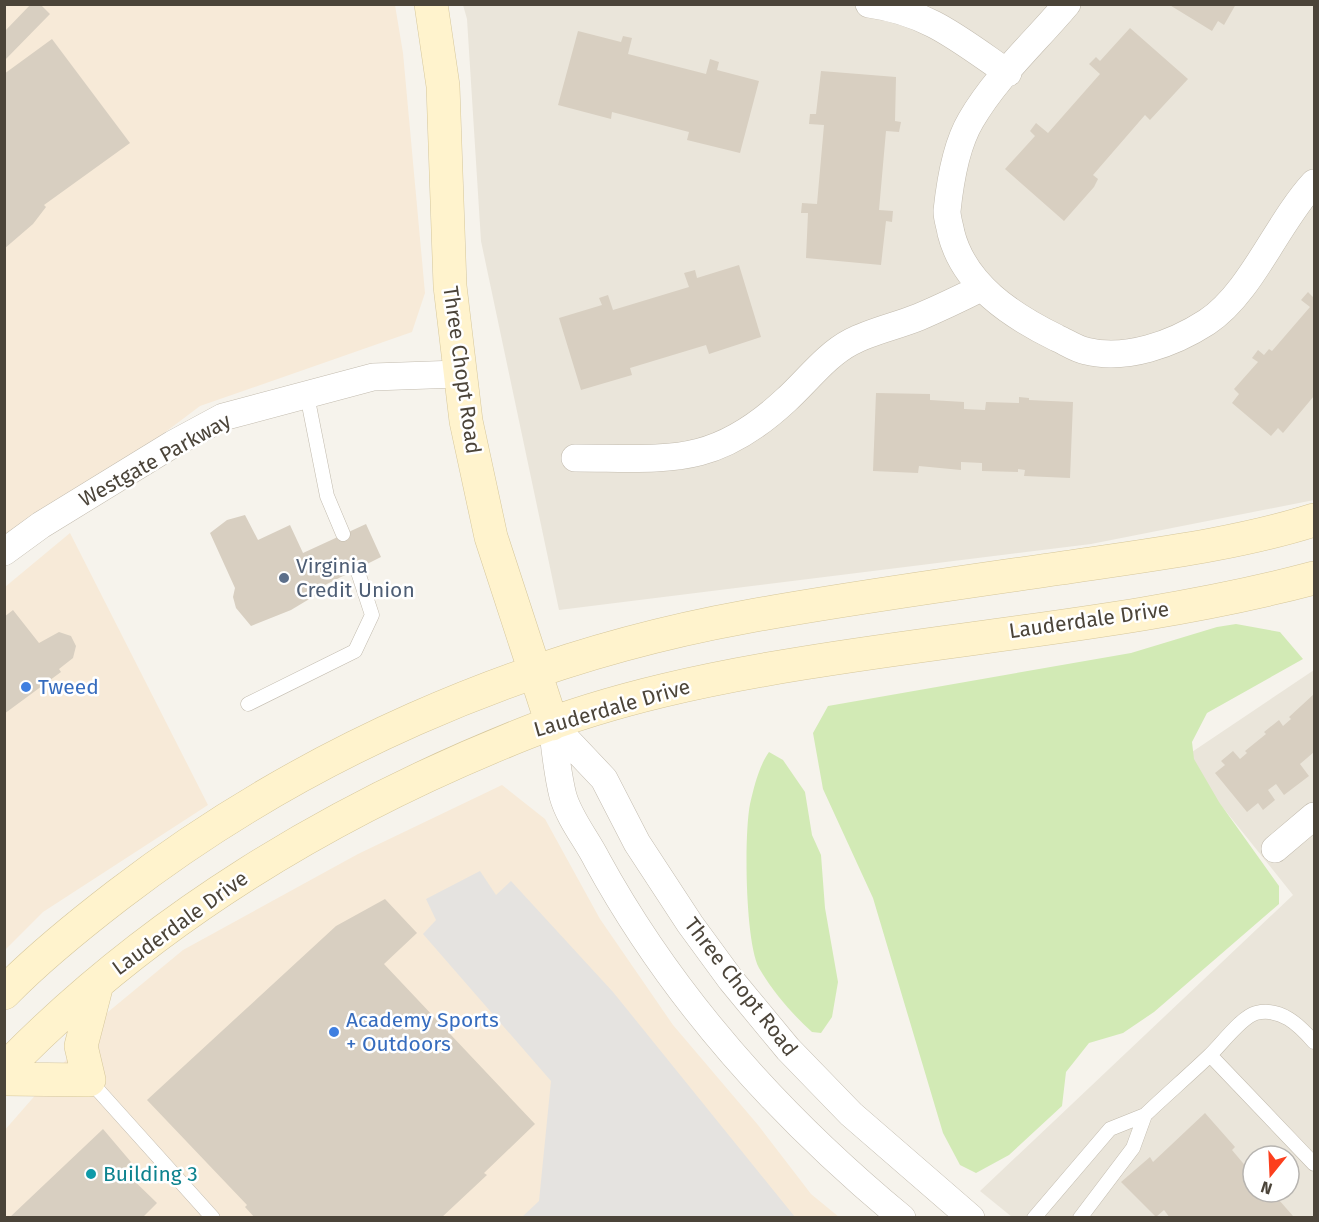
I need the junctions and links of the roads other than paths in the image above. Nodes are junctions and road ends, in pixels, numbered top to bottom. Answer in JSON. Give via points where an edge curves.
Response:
{"nodes":[{"id":1,"x":431,"y":4,"type":"edge"},
{"id":2,"x":869,"y":4,"type":"edge"},
{"id":3,"x":1067,"y":4,"type":"edge"},
{"id":4,"x":1008,"y":73,"type":"junction"},
{"id":5,"x":1314,"y":183,"type":"edge"},
{"id":6,"x":981,"y":288,"type":"junction"},
{"id":7,"x":458,"y":374,"type":"junction"},
{"id":8,"x":307,"y":395,"type":"junction"},
{"id":9,"x":575,"y":458,"type":"dead end"},
{"id":10,"x":1314,"y":520,"type":"edge"},
{"id":11,"x":343,"y":534,"type":"dead end"},
{"id":12,"x":4,"y":552,"type":"edge"},
{"id":13,"x":357,"y":569,"type":"dead end"},
{"id":14,"x":1314,"y":578,"type":"edge"},
{"id":15,"x":535,"y":674,"type":"junction"},
{"id":16,"x":248,"y":704,"type":"dead end"},
{"id":17,"x":552,"y":724,"type":"junction"},
{"id":18,"x":1314,"y":816,"type":"edge"},
{"id":19,"x":1275,"y":849,"type":"dead end"},
{"id":20,"x":9,"y":978,"type":"edge"},
{"id":21,"x":97,"y":984,"type":"junction"},
{"id":22,"x":1314,"y":1042,"type":"edge"},
{"id":23,"x":1210,"y":1055,"type":"junction"},
{"id":24,"x":4,"y":1070,"type":"edge"},
{"id":25,"x":4,"y":1078,"type":"edge"},
{"id":26,"x":89,"y":1080,"type":"junction"},
{"id":27,"x":1144,"y":1115,"type":"junction"},
{"id":28,"x":1314,"y":1164,"type":"edge"},
{"id":29,"x":213,"y":1218,"type":"edge"},
{"id":30,"x":902,"y":1218,"type":"edge"},
{"id":31,"x":971,"y":1218,"type":"edge"},
{"id":32,"x":1034,"y":1218,"type":"edge"},
{"id":33,"x":1080,"y":1218,"type":"edge"}],
"edges":[{"from":1,"to":7,"type":"main road","name":"Three Chopt Road","via":[[443,86],[450,286]]},
{"from":2,"to":4,"type":"street","via":[[899,8],[938,26]]},
{"from":3,"to":4,"type":"street"},
{"from":4,"to":6,"type":"street","via":[[991,90],[970,122],[958,155],[947,215],[965,268]]},
{"from":5,"to":6,"type":"street","via":[[1231,302],[1207,322],[1171,340],[1131,353],[1086,351],[1014,314]]},
{"from":6,"to":9,"type":"street","via":[[850,343],[748,432],[715,450],[677,458]]},
{"from":7,"to":8,"type":"street","name":"Westgate Parkway","via":[[373,377]]},
{"from":7,"to":15,"type":"main road","name":"Three Chopt Road","via":[[491,537]]},
{"from":8,"to":11,"type":"lane","via":[[327,496]]},
{"from":8,"to":12,"type":"street","name":"Westgate Parkway","via":[[223,417],[41,525]]},
{"from":10,"to":15,"type":"main road","via":[[1239,539],[1135,557],[744,617],[609,649]]},
{"from":13,"to":16,"type":"lane","via":[[372,615],[355,651]]},
{"from":14,"to":17,"type":"main road","name":"Lauderdale Drive","via":[[1210,603],[748,673]]},
{"from":15,"to":17,"type":"main road","name":"Three Chopt Road"},
{"from":15,"to":20,"type":"main road","via":[[390,729],[271,791],[148,872]]},
{"from":17,"to":21,"type":"main road","name":"Lauderdale Drive","via":[[447,766],[295,844],[166,929]]},
{"from":17,"to":30,"type":"street","name":"Three Chopt Road","via":[[564,798],[605,875],[679,988],[796,1123]]},
{"from":17,"to":31,"type":"street","name":"Three Chopt Road","via":[[604,779],[637,843],[684,915],[759,1014],[851,1114]]},
{"from":18,"to":19,"type":"street"},
{"from":21,"to":24,"type":"main road","name":"Lauderdale Drive"},
{"from":21,"to":26,"type":"main road","via":[[81,1046]]},
{"from":22,"to":23,"type":"lane","via":[[1300,1026],[1277,1012],[1255,1013]]},
{"from":23,"to":27,"type":"lane"},
{"from":23,"to":28,"type":"lane"},
{"from":25,"to":26,"type":"main road"},
{"from":26,"to":29,"type":"lane"},
{"from":27,"to":32,"type":"lane","via":[[1110,1129]]},
{"from":27,"to":33,"type":"lane","via":[[1133,1148]]}]}
